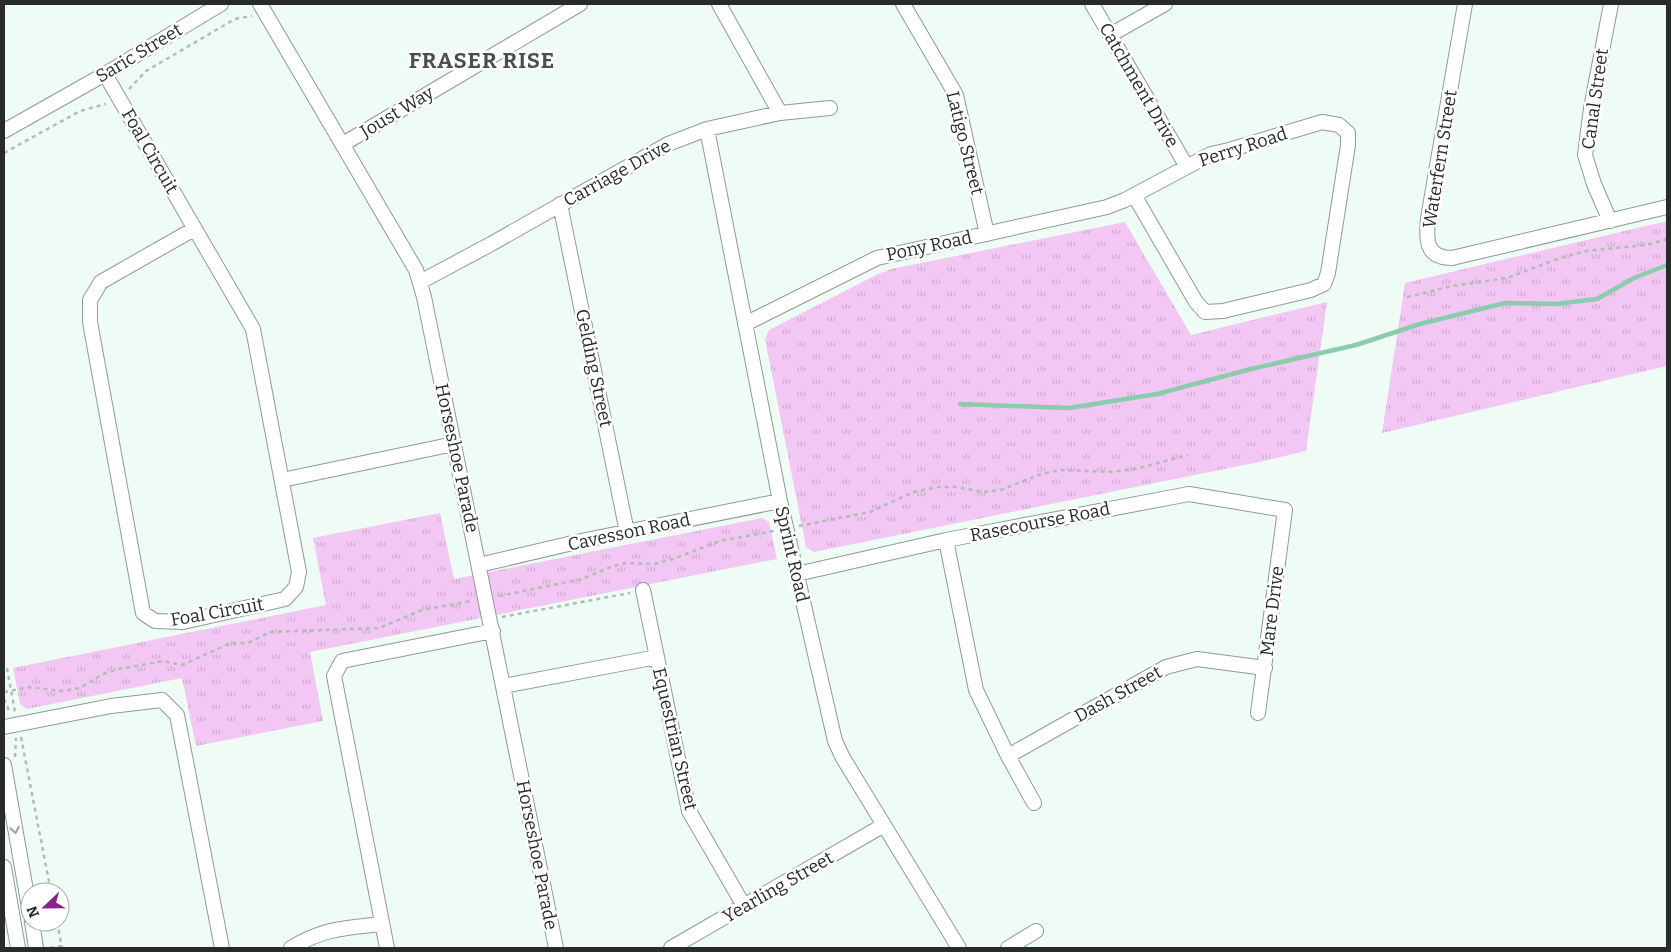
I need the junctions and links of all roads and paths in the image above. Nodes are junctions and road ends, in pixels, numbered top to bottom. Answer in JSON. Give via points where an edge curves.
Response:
{"nodes":[{"id":1,"x":221,"y":4,"type":"edge"},
{"id":2,"x":580,"y":4,"type":"edge"},
{"id":3,"x":720,"y":4,"type":"edge"},
{"id":4,"x":903,"y":4,"type":"edge"},
{"id":5,"x":1092,"y":4,"type":"edge"},
{"id":6,"x":1165,"y":4,"type":"edge"},
{"id":7,"x":1465,"y":4,"type":"edge"},
{"id":8,"x":1611,"y":4,"type":"edge"},
{"id":9,"x":262,"y":7,"type":"edge"},
{"id":10,"x":1110,"y":35,"type":"junction"},
{"id":11,"x":105,"y":74,"type":"junction"},
{"id":12,"x":118,"y":96,"type":"junction"},
{"id":13,"x":830,"y":108,"type":"dead end"},
{"id":14,"x":780,"y":113,"type":"junction"},
{"id":15,"x":707,"y":129,"type":"junction"},
{"id":16,"x":4,"y":131,"type":"edge"},
{"id":17,"x":343,"y":144,"type":"junction"},
{"id":18,"x":4,"y":153,"type":"edge"},
{"id":19,"x":1187,"y":166,"type":"junction"},
{"id":20,"x":1129,"y":197,"type":"junction"},
{"id":21,"x":560,"y":204,"type":"junction"},
{"id":22,"x":1667,"y":207,"type":"edge"},
{"id":23,"x":1610,"y":221,"type":"junction"},
{"id":24,"x":194,"y":229,"type":"junction"},
{"id":25,"x":987,"y":234,"type":"junction"},
{"id":26,"x":1667,"y":239,"type":"edge"},
{"id":27,"x":420,"y":282,"type":"junction"},
{"id":28,"x":1407,"y":297,"type":"dead end"},
{"id":29,"x":746,"y":324,"type":"junction"},
{"id":30,"x":454,"y":444,"type":"junction"},
{"id":31,"x":1188,"y":455,"type":"dead end"},
{"id":32,"x":282,"y":480,"type":"junction"},
{"id":33,"x":780,"y":501,"type":"junction"},
{"id":34,"x":1285,"y":510,"type":"joint"},
{"id":35,"x":787,"y":529,"type":"junction"},
{"id":36,"x":627,"y":532,"type":"junction"},
{"id":37,"x":946,"y":540,"type":"junction"},
{"id":38,"x":479,"y":565,"type":"junction"},
{"id":39,"x":797,"y":574,"type":"junction"},
{"id":40,"x":643,"y":590,"type":"joint"},
{"id":41,"x":486,"y":598,"type":"junction"},
{"id":42,"x":492,"y":625,"type":"junction"},
{"id":43,"x":657,"y":657,"type":"junction"},
{"id":44,"x":7,"y":668,"type":"dead end"},
{"id":45,"x":1265,"y":668,"type":"junction"},
{"id":46,"x":504,"y":686,"type":"junction"},
{"id":47,"x":11,"y":691,"type":"junction"},
{"id":48,"x":4,"y":692,"type":"edge"},
{"id":49,"x":1258,"y":713,"type":"dead end"},
{"id":50,"x":18,"y":724,"type":"junction"},
{"id":51,"x":4,"y":727,"type":"edge"},
{"id":52,"x":1008,"y":756,"type":"junction"},
{"id":53,"x":4,"y":765,"type":"edge"},
{"id":54,"x":1034,"y":803,"type":"dead end"},
{"id":55,"x":884,"y":825,"type":"junction"},
{"id":56,"x":4,"y":867,"type":"edge"},
{"id":57,"x":25,"y":882,"type":"edge"},
{"id":58,"x":49,"y":882,"type":"edge"},
{"id":59,"x":744,"y":906,"type":"junction"},
{"id":60,"x":382,"y":924,"type":"junction"},
{"id":61,"x":1036,"y":931,"type":"dead end"},
{"id":62,"x":34,"y":932,"type":"edge"},
{"id":63,"x":59,"y":932,"type":"edge"},
{"id":64,"x":62,"y":947,"type":"edge"},
{"id":65,"x":18,"y":948,"type":"edge"},
{"id":66,"x":36,"y":948,"type":"edge"},
{"id":67,"x":50,"y":948,"type":"edge"},
{"id":68,"x":222,"y":948,"type":"edge"},
{"id":69,"x":291,"y":948,"type":"edge"},
{"id":70,"x":386,"y":948,"type":"edge"},
{"id":71,"x":556,"y":948,"type":"edge"},
{"id":72,"x":671,"y":948,"type":"edge"},
{"id":73,"x":959,"y":948,"type":"edge"},
{"id":74,"x":1008,"y":948,"type":"edge"}],
"edges":[{"from":1,"to":11,"type":"street","name":"Saric Street"},
{"from":2,"to":17,"type":"street","name":"Joust Way"},
{"from":3,"to":14,"type":"street"},
{"from":4,"to":25,"type":"street","name":"Latigo Street","via":[[956,95]]},
{"from":5,"to":10,"type":"street","name":"Catchment Drive"},
{"from":6,"to":10,"type":"street"},
{"from":7,"to":23,"type":"street","name":"Waterfern Street","via":[[1428,218],[1431,250],[1442,258],[1452,258]]},
{"from":8,"to":23,"type":"street","name":"Canal Street","via":[[1585,155]]},
{"from":9,"to":12,"type":"path","via":[[258,14],[235,19],[146,71],[131,88]]},
{"from":9,"to":17,"type":"street","name":"Horseshoe Parade"},
{"from":10,"to":19,"type":"street","name":"Catchment Drive"},
{"from":11,"to":12,"type":"street","name":"Foal Circuit"},
{"from":11,"to":16,"type":"street","name":"Saric Street"},
{"from":12,"to":18,"type":"path","via":[[106,104],[80,111]]},
{"from":12,"to":24,"type":"street","name":"Foal Circuit"},
{"from":13,"to":14,"type":"street","name":"Carriage Drive"},
{"from":14,"to":15,"type":"street","name":"Carriage Drive"},
{"from":15,"to":21,"type":"street","name":"Carriage Drive","via":[[668,144]]},
{"from":15,"to":29,"type":"street","name":"Sprint Road"},
{"from":17,"to":27,"type":"street","name":"Horseshoe Parade"},
{"from":19,"to":20,"type":"street","name":"Perry Road"},
{"from":19,"to":20,"type":"street","name":"Perry Road","via":[[1211,154],[1322,122],[1339,125],[1348,133],[1348,145],[1324,284],[1223,311],[1204,312]]},
{"from":20,"to":25,"type":"street","name":"Pony Road","via":[[1107,207]]},
{"from":21,"to":27,"type":"street","name":"Carriage Drive"},
{"from":21,"to":36,"type":"street","name":"Gelding Street"},
{"from":22,"to":23,"type":"street","name":"Waterfern Street"},
{"from":24,"to":32,"type":"street","name":"Foal Circuit","via":[[253,329]]},
{"from":24,"to":32,"type":"street","name":"Foal Circuit","via":[[100,282],[90,300],[90,322],[143,613],[154,621],[183,622],[284,599],[296,587],[300,572]]},
{"from":25,"to":29,"type":"street","name":"Pony Road","via":[[877,258]]},
{"from":26,"to":28,"type":"path","via":[[1646,245],[1586,251],[1507,278]]},
{"from":27,"to":30,"type":"street","name":"Horseshoe Parade"},
{"from":29,"to":33,"type":"street","name":"Sprint Road"},
{"from":30,"to":32,"type":"street"},
{"from":30,"to":38,"type":"street","name":"Horseshoe Parade"},
{"from":31,"to":35,"type":"path","via":[[1112,472],[1061,470],[1040,474],[1001,490],[983,492],[938,487],[913,492],[870,512]]},
{"from":33,"to":35,"type":"street","name":"Sprint Road"},
{"from":33,"to":36,"type":"street","name":"Cavesson Road"},
{"from":34,"to":37,"type":"street","name":"Rasecourse Road","via":[[1189,494]]},
{"from":34,"to":45,"type":"street","name":"Mare Drive"},
{"from":35,"to":39,"type":"street","name":"Sprint Road"},
{"from":35,"to":41,"type":"path","via":[[720,542],[654,564],[627,563],[582,579]]},
{"from":36,"to":38,"type":"street","name":"Cavesson Road"},
{"from":37,"to":39,"type":"street","name":"Rasecourse Road"},
{"from":37,"to":52,"type":"street","via":[[976,690]]},
{"from":38,"to":41,"type":"street","name":"Horseshoe Parade"},
{"from":39,"to":55,"type":"street","name":"Sprint Road","via":[[835,741]]},
{"from":40,"to":42,"type":"path"},
{"from":40,"to":43,"type":"street","name":"Equestrian Street"},
{"from":41,"to":42,"type":"street","name":"Horseshoe Parade"},
{"from":41,"to":47,"type":"path","via":[[422,610],[379,628],[270,632],[248,643],[231,643],[182,665],[163,661],[119,669],[103,674],[80,688],[62,691],[30,687]]},
{"from":42,"to":46,"type":"street","name":"Horseshoe Parade"},
{"from":42,"to":60,"type":"street","via":[[342,661],[334,676]]},
{"from":43,"to":46,"type":"street"},
{"from":43,"to":59,"type":"street","name":"Equestrian Street","via":[[688,811]]},
{"from":44,"to":47,"type":"path"},
{"from":45,"to":49,"type":"street","name":"Mare Drive"},
{"from":45,"to":52,"type":"street","name":"Dash Street","via":[[1197,659],[1166,667]]},
{"from":46,"to":71,"type":"street","name":"Horseshoe Parade"},
{"from":47,"to":48,"type":"path"},
{"from":47,"to":50,"type":"path"},
{"from":50,"to":51,"type":"street"},
{"from":50,"to":58,"type":"path"},
{"from":50,"to":68,"type":"street","via":[[162,700],[177,715]]},
{"from":52,"to":54,"type":"street"},
{"from":53,"to":57,"type":"street","one_way":true},
{"from":55,"to":59,"type":"street","name":"Yearling Street"},
{"from":55,"to":73,"type":"street","name":"Sprint Road"},
{"from":56,"to":65,"type":"street"},
{"from":59,"to":72,"type":"street","name":"Yearling Street"},
{"from":60,"to":69,"type":"street","via":[[336,928]]},
{"from":60,"to":70,"type":"street"},
{"from":61,"to":74,"type":"street"},
{"from":62,"to":66,"type":"street"},
{"from":63,"to":64,"type":"path"},
{"from":64,"to":67,"type":"path"}]}
